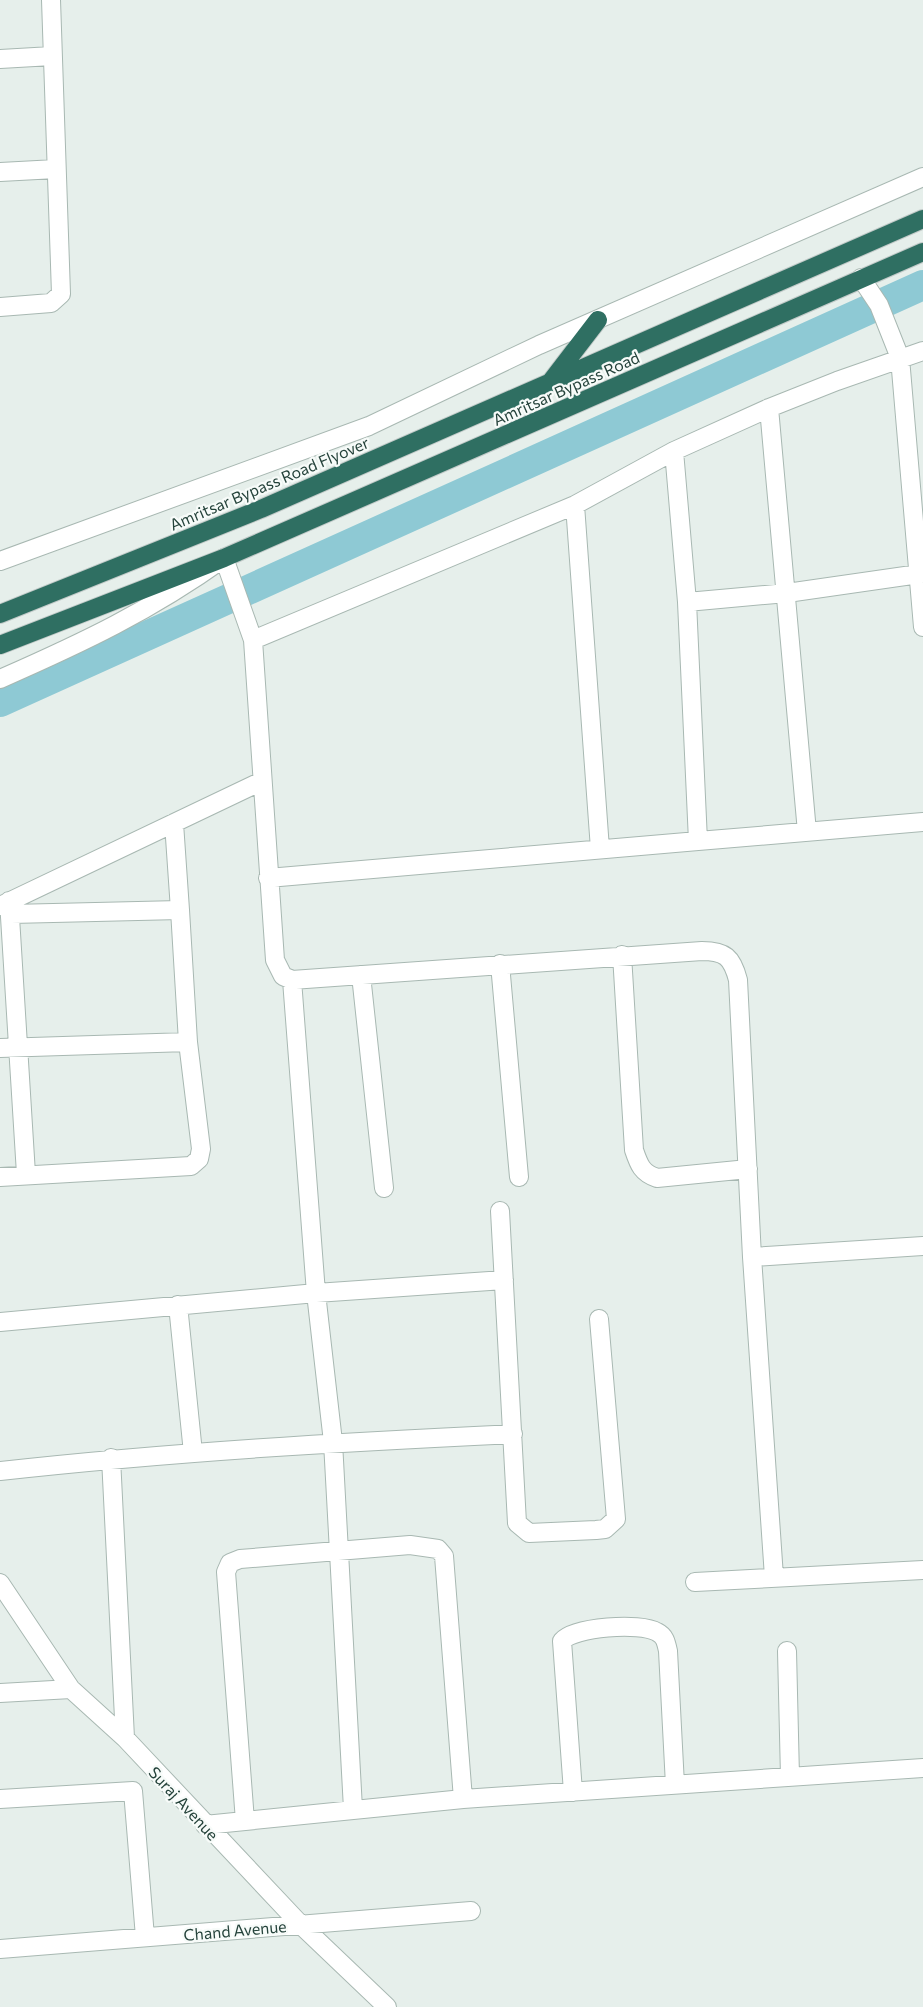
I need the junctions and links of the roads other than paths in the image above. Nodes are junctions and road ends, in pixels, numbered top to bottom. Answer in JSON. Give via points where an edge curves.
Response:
{"nodes":[{"id":1,"x":51,"y":0,"type":"edge"},
{"id":2,"x":52,"y":56,"type":"junction"},
{"id":3,"x":0,"y":59,"type":"edge"},
{"id":4,"x":56,"y":169,"type":"junction"},
{"id":5,"x":0,"y":172,"type":"edge"},
{"id":6,"x":923,"y":177,"type":"edge"},
{"id":7,"x":923,"y":219,"type":"edge"},
{"id":8,"x":923,"y":252,"type":"edge"},
{"id":9,"x":861,"y":278,"type":"junction"},
{"id":10,"x":0,"y":307,"type":"edge"},
{"id":11,"x":598,"y":320,"type":"junction"},
{"id":12,"x":923,"y":351,"type":"edge"},
{"id":13,"x":900,"y":358,"type":"junction"},
{"id":14,"x":551,"y":381,"type":"junction"},
{"id":15,"x":769,"y":408,"type":"junction"},
{"id":16,"x":674,"y":451,"type":"junction"},
{"id":17,"x":575,"y":505,"type":"junction"},
{"id":18,"x":224,"y":558,"type":"junction"},
{"id":19,"x":0,"y":561,"type":"edge"},
{"id":20,"x":918,"y":574,"type":"junction"},
{"id":21,"x":787,"y":593,"type":"junction"},
{"id":22,"x":687,"y":602,"type":"junction"},
{"id":23,"x":0,"y":614,"type":"edge"},
{"id":24,"x":923,"y":627,"type":"edge"},
{"id":25,"x":253,"y":640,"type":"junction"},
{"id":26,"x":0,"y":645,"type":"edge"},
{"id":27,"x":0,"y":679,"type":"edge"},
{"id":28,"x":262,"y":781,"type":"junction"},
{"id":29,"x":923,"y":822,"type":"edge"},
{"id":30,"x":174,"y":823,"type":"junction"},
{"id":31,"x":807,"y":832,"type":"junction"},
{"id":32,"x":699,"y":841,"type":"junction"},
{"id":33,"x":600,"y":849,"type":"junction"},
{"id":34,"x":268,"y":879,"type":"junction"},
{"id":35,"x":7,"y":907,"type":"edge"},
{"id":36,"x":180,"y":910,"type":"junction"},
{"id":37,"x":622,"y":955,"type":"junction"},
{"id":38,"x":500,"y":964,"type":"junction"},
{"id":39,"x":361,"y":975,"type":"junction"},
{"id":40,"x":292,"y":980,"type":"junction"},
{"id":41,"x":188,"y":1042,"type":"junction"},
{"id":42,"x":9,"y":1047,"type":"edge"},
{"id":43,"x":748,"y":1169,"type":"junction"},
{"id":44,"x":26,"y":1174,"type":"junction"},
{"id":45,"x":0,"y":1177,"type":"edge"},
{"id":46,"x":519,"y":1177,"type":"dead end"},
{"id":47,"x":384,"y":1188,"type":"dead end"},
{"id":48,"x":500,"y":1211,"type":"dead end"},
{"id":49,"x":923,"y":1246,"type":"edge"},
{"id":50,"x":752,"y":1257,"type":"junction"},
{"id":51,"x":504,"y":1280,"type":"junction"},
{"id":52,"x":316,"y":1293,"type":"junction"},
{"id":53,"x":178,"y":1305,"type":"junction"},
{"id":54,"x":599,"y":1318,"type":"dead end"},
{"id":55,"x":0,"y":1322,"type":"edge"},
{"id":56,"x":513,"y":1434,"type":"junction"},
{"id":57,"x":333,"y":1442,"type":"junction"},
{"id":58,"x":193,"y":1453,"type":"junction"},
{"id":59,"x":111,"y":1458,"type":"junction"},
{"id":60,"x":0,"y":1471,"type":"edge"},
{"id":61,"x":339,"y":1550,"type":"junction"},
{"id":62,"x":923,"y":1570,"type":"edge"},
{"id":63,"x":774,"y":1576,"type":"junction"},
{"id":64,"x":694,"y":1582,"type":"dead end"},
{"id":65,"x":0,"y":1583,"type":"edge"},
{"id":66,"x":787,"y":1651,"type":"dead end"},
{"id":67,"x":71,"y":1689,"type":"junction"},
{"id":68,"x":0,"y":1693,"type":"edge"},
{"id":69,"x":124,"y":1738,"type":"junction"},
{"id":70,"x":923,"y":1768,"type":"edge"},
{"id":71,"x":157,"y":1773,"type":"junction"},
{"id":72,"x":790,"y":1778,"type":"junction"},
{"id":73,"x":675,"y":1785,"type":"junction"},
{"id":74,"x":133,"y":1791,"type":"junction"},
{"id":75,"x":573,"y":1792,"type":"junction"},
{"id":76,"x":0,"y":1799,"type":"edge"},
{"id":77,"x":463,"y":1799,"type":"junction"},
{"id":78,"x":353,"y":1809,"type":"junction"},
{"id":79,"x":245,"y":1821,"type":"junction"},
{"id":80,"x":204,"y":1825,"type":"junction"},
{"id":81,"x":471,"y":1911,"type":"dead end"},
{"id":82,"x":301,"y":1925,"type":"junction"},
{"id":83,"x":145,"y":1937,"type":"junction"},
{"id":84,"x":0,"y":1949,"type":"edge"},
{"id":85,"x":387,"y":2007,"type":"edge"}],
"edges":[{"from":1,"to":2,"type":"street"},
{"from":2,"to":3,"type":"street"},
{"from":2,"to":4,"type":"street"},
{"from":4,"to":5,"type":"street"},
{"from":4,"to":10,"type":"street","via":[[61,294],[51,303]]},
{"from":6,"to":11,"type":"street"},
{"from":7,"to":14,"type":"highway","name":"Amritsar Bypass Road"},
{"from":8,"to":9,"type":"highway","name":"Amritsar Bypass Road"},
{"from":9,"to":13,"type":"street","via":[[879,305]]},
{"from":9,"to":18,"type":"highway","name":"Amritsar Bypass Road"},
{"from":11,"to":14,"type":"highway"},
{"from":11,"to":19,"type":"street","via":[[369,426]]},
{"from":12,"to":13,"type":"street"},
{"from":13,"to":15,"type":"street"},
{"from":13,"to":20,"type":"street"},
{"from":14,"to":23,"type":"highway","name":"Amritsar Bypass Road Flyover","via":[[261,509]]},
{"from":15,"to":16,"type":"street"},
{"from":15,"to":21,"type":"street"},
{"from":16,"to":17,"type":"street"},
{"from":16,"to":22,"type":"street"},
{"from":17,"to":25,"type":"street"},
{"from":17,"to":33,"type":"street"},
{"from":18,"to":25,"type":"street"},
{"from":18,"to":26,"type":"highway"},
{"from":18,"to":27,"type":"street","via":[[176,593],[103,634]]},
{"from":20,"to":21,"type":"street"},
{"from":20,"to":24,"type":"street"},
{"from":21,"to":22,"type":"street"},
{"from":21,"to":31,"type":"street"},
{"from":22,"to":32,"type":"street"},
{"from":25,"to":28,"type":"street"},
{"from":28,"to":30,"type":"street"},
{"from":28,"to":34,"type":"street"},
{"from":29,"to":31,"type":"street"},
{"from":30,"to":35,"type":"street"},
{"from":30,"to":36,"type":"street"},
{"from":31,"to":32,"type":"street"},
{"from":32,"to":33,"type":"street"},
{"from":33,"to":34,"type":"street"},
{"from":34,"to":40,"type":"street","via":[[275,960],[282,976]]},
{"from":35,"to":36,"type":"street"},
{"from":35,"to":42,"type":"street"},
{"from":36,"to":41,"type":"street"},
{"from":37,"to":38,"type":"street"},
{"from":37,"to":43,"type":"street","via":[[715,951],[726,954],[733,962],[738,980]]},
{"from":37,"to":43,"type":"street","via":[[634,1150],[639,1166],[645,1174],[657,1178]]},
{"from":38,"to":39,"type":"street"},
{"from":38,"to":46,"type":"street"},
{"from":39,"to":40,"type":"street"},
{"from":39,"to":47,"type":"street"},
{"from":40,"to":52,"type":"street"},
{"from":41,"to":42,"type":"street"},
{"from":41,"to":44,"type":"street","via":[[201,1149],[195,1163]]},
{"from":42,"to":44,"type":"street"},
{"from":43,"to":50,"type":"street"},
{"from":44,"to":45,"type":"street"},
{"from":48,"to":51,"type":"street"},
{"from":49,"to":50,"type":"street"},
{"from":50,"to":63,"type":"street"},
{"from":51,"to":52,"type":"street"},
{"from":51,"to":56,"type":"street"},
{"from":52,"to":53,"type":"street"},
{"from":52,"to":57,"type":"street"},
{"from":53,"to":55,"type":"street"},
{"from":53,"to":58,"type":"street"},
{"from":54,"to":56,"type":"street","via":[[615,1496],[616,1519],[612,1524],[596,1530],[539,1534],[523,1531],[516,1523]]},
{"from":56,"to":57,"type":"street"},
{"from":57,"to":58,"type":"street"},
{"from":57,"to":61,"type":"street"},
{"from":58,"to":59,"type":"street"},
{"from":59,"to":60,"type":"street"},
{"from":59,"to":69,"type":"street"},
{"from":61,"to":77,"type":"street","via":[[424,1545],[444,1556]]},
{"from":61,"to":78,"type":"street"},
{"from":61,"to":79,"type":"street","via":[[240,1559],[227,1568]]},
{"from":62,"to":63,"type":"street"},
{"from":63,"to":64,"type":"street"},
{"from":65,"to":67,"type":"street","name":"Suraj Avenue"},
{"from":66,"to":72,"type":"street"},
{"from":67,"to":68,"type":"street"},
{"from":67,"to":69,"type":"street","name":"Suraj Avenue"},
{"from":69,"to":71,"type":"street","name":"Suraj Avenue"},
{"from":70,"to":72,"type":"street"},
{"from":71,"to":74,"type":"street"},
{"from":71,"to":80,"type":"street","name":"Suraj Avenue"},
{"from":72,"to":73,"type":"street"},
{"from":73,"to":75,"type":"street"},
{"from":73,"to":75,"type":"street","via":[[669,1651],[664,1637],[655,1630],[630,1626],[576,1632],[562,1641]]},
{"from":74,"to":76,"type":"street"},
{"from":74,"to":83,"type":"street"},
{"from":75,"to":77,"type":"street"},
{"from":77,"to":78,"type":"street"},
{"from":78,"to":79,"type":"street"},
{"from":79,"to":80,"type":"street"},
{"from":80,"to":82,"type":"street","name":"Suraj Avenue"},
{"from":81,"to":82,"type":"street","name":"Chand Avenue"},
{"from":82,"to":83,"type":"street","name":"Chand Avenue"},
{"from":82,"to":85,"type":"street","name":"Suraj Avenue"},
{"from":83,"to":84,"type":"street","name":"Chand Avenue"}]}
